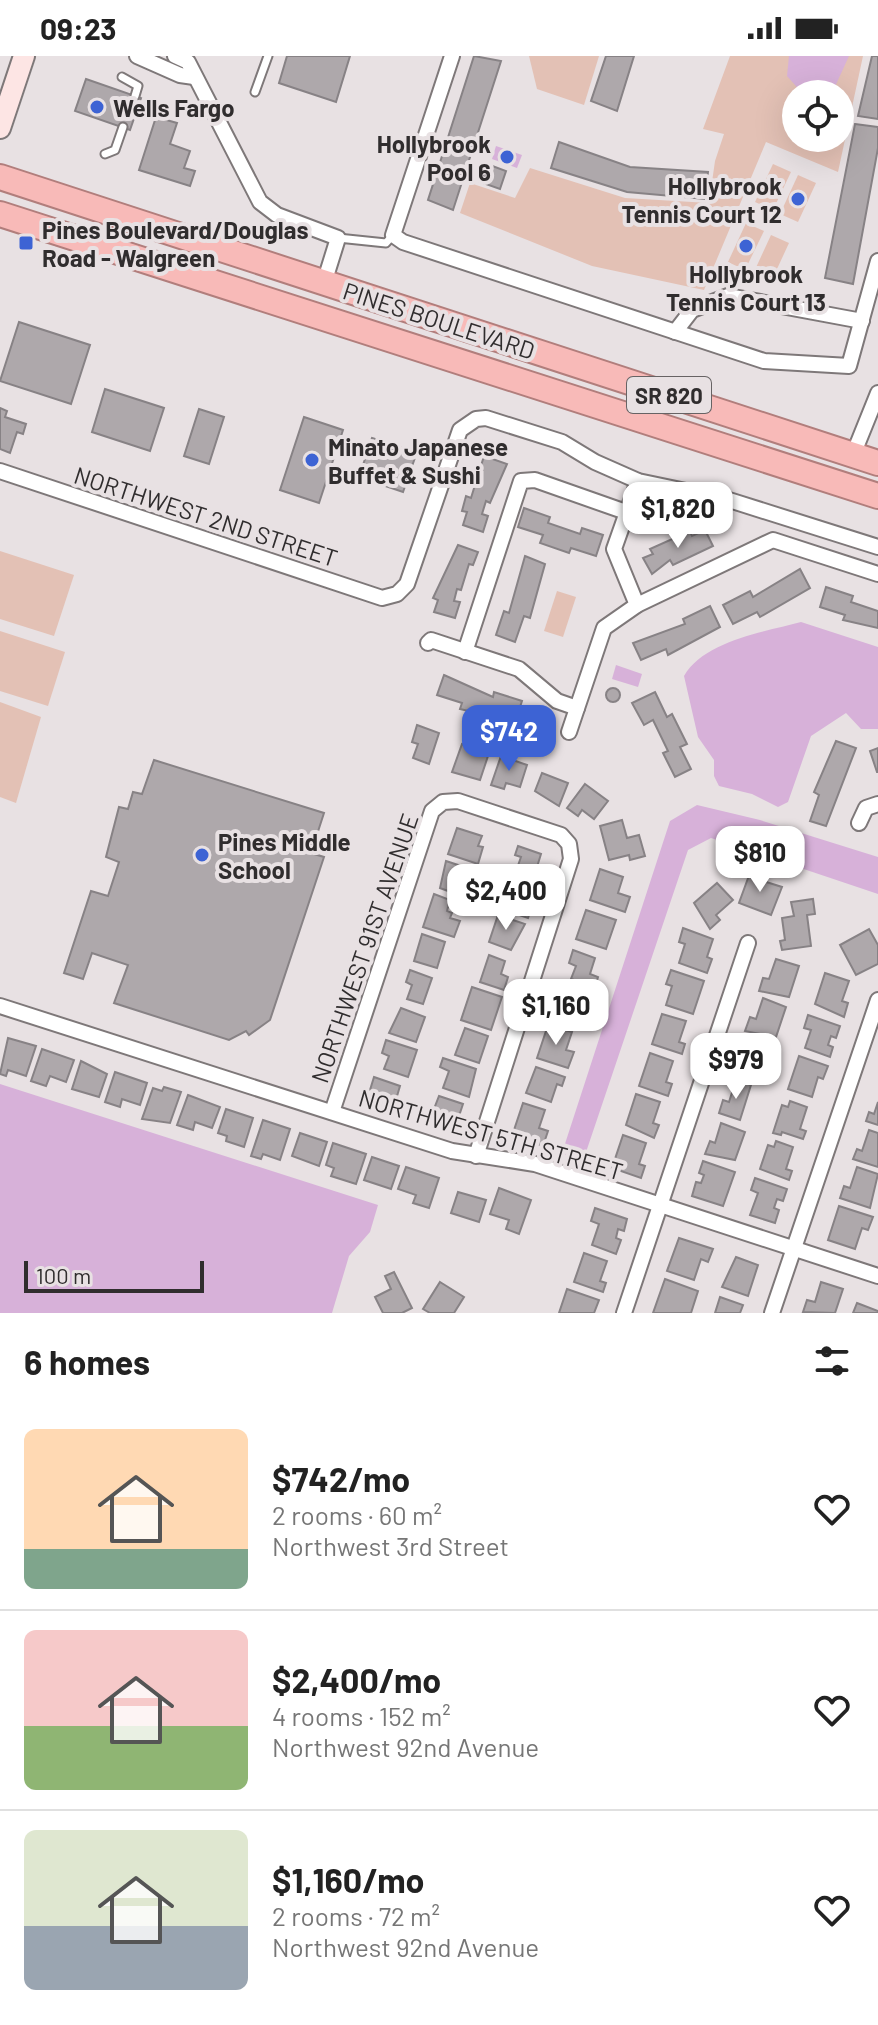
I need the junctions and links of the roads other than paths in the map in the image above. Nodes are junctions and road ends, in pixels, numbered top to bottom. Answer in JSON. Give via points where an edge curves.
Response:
{"nodes":[{"id":1,"x":24,"y":56,"type":"edge"},
{"id":2,"x":137,"y":56,"type":"edge"},
{"id":3,"x":175,"y":56,"type":"edge"},
{"id":4,"x":268,"y":56,"type":"edge"},
{"id":5,"x":452,"y":56,"type":"edge"},
{"id":6,"x":122,"y":77,"type":"dead end"},
{"id":7,"x":194,"y":77,"type":"junction"},
{"id":8,"x":255,"y":92,"type":"dead end"},
{"id":9,"x":135,"y":96,"type":"dead end"},
{"id":10,"x":123,"y":127,"type":"dead end"},
{"id":11,"x":0,"y":128,"type":"edge"},
{"id":12,"x":105,"y":154,"type":"dead end"},
{"id":13,"x":0,"y":177,"type":"edge"},
{"id":14,"x":0,"y":214,"type":"edge"},
{"id":15,"x":393,"y":235,"type":"junction"},
{"id":16,"x":338,"y":238,"type":"junction"},
{"id":17,"x":878,"y":261,"type":"edge"},
{"id":18,"x":324,"y":283,"type":"junction"},
{"id":19,"x":862,"y":321,"type":"junction"},
{"id":20,"x":675,"y":332,"type":"junction"},
{"id":21,"x":398,"y":341,"type":"junction"},
{"id":22,"x":612,"y":377,"type":"junction"},
{"id":23,"x":878,"y":393,"type":"edge"},
{"id":24,"x":853,"y":455,"type":"junction"},
{"id":25,"x":774,"y":462,"type":"junction"},
{"id":26,"x":878,"y":463,"type":"edge"},
{"id":27,"x":0,"y":471,"type":"edge"},
{"id":28,"x":638,"y":481,"type":"junction"},
{"id":29,"x":878,"y":496,"type":"edge"},
{"id":30,"x":626,"y":512,"type":"junction"},
{"id":31,"x":878,"y":547,"type":"edge"},
{"id":32,"x":878,"y":574,"type":"edge"},
{"id":33,"x":637,"y":605,"type":"junction"},
{"id":34,"x":428,"y":643,"type":"dead end"},
{"id":35,"x":465,"y":652,"type":"junction"},
{"id":36,"x":577,"y":708,"type":"junction"},
{"id":37,"x":569,"y":732,"type":"dead end"},
{"id":38,"x":878,"y":804,"type":"edge"},
{"id":39,"x":859,"y":823,"type":"dead end"},
{"id":40,"x":748,"y":943,"type":"dead end"},
{"id":41,"x":878,"y":1000,"type":"edge"},
{"id":42,"x":0,"y":1006,"type":"edge"},
{"id":43,"x":332,"y":1112,"type":"junction"},
{"id":44,"x":476,"y":1156,"type":"junction"},
{"id":45,"x":658,"y":1206,"type":"junction"},
{"id":46,"x":793,"y":1249,"type":"junction"},
{"id":47,"x":878,"y":1276,"type":"edge"},
{"id":48,"x":624,"y":1313,"type":"edge"},
{"id":49,"x":772,"y":1313,"type":"edge"}],
"edges":[{"from":1,"to":11,"type":"main road"},
{"from":2,"to":7,"type":"street"},
{"from":3,"to":7,"type":"street","via":[[188,62]]},
{"from":4,"to":8,"type":"lane"},
{"from":5,"to":15,"type":"street"},
{"from":6,"to":9,"type":"lane","via":[[138,86]]},
{"from":7,"to":16,"type":"street","via":[[260,202],[277,215]]},
{"from":10,"to":12,"type":"lane","via":[[115,150]]},
{"from":13,"to":18,"type":"highway","name":"PINES BOULEVARD","number":"SR 820"},
{"from":14,"to":21,"type":"highway","name":"PINES BOULEVARD","number":"SR 820"},
{"from":15,"to":16,"type":"lane","via":[[386,243]]},
{"from":15,"to":20,"type":"street"},
{"from":16,"to":18,"type":"street"},
{"from":17,"to":19,"type":"street"},
{"from":18,"to":22,"type":"highway","name":"PINES BOULEVARD","number":"SR 820"},
{"from":19,"to":20,"type":"street","via":[[728,296],[692,310]]},
{"from":19,"to":20,"type":"street","via":[[849,366],[764,361]]},
{"from":21,"to":22,"type":"highway","via":[[415,331],[437,332],[575,379],[596,383]]},
{"from":21,"to":25,"type":"highway","name":"PINES BOULEVARD","number":"SR 820"},
{"from":22,"to":24,"type":"highway","name":"PINES BOULEVARD","number":"SR 820"},
{"from":23,"to":24,"type":"street"},
{"from":24,"to":25,"type":"highway","via":[[839,468]]},
{"from":24,"to":26,"type":"highway","name":"PINES BOULEVARD","number":"SR 820"},
{"from":25,"to":29,"type":"highway","name":"PINES BOULEVARD","number":"SR 820"},
{"from":27,"to":28,"type":"street","name":"NORTHWEST 2ND STREET","via":[[382,598],[407,584],[460,430],[469,423],[486,418],[538,434]]},
{"from":28,"to":30,"type":"street"},
{"from":28,"to":31,"type":"street","via":[[729,500]]},
{"from":30,"to":33,"type":"street","via":[[614,549]]},
{"from":30,"to":35,"type":"street","via":[[535,480],[521,481]]},
{"from":32,"to":33,"type":"street","via":[[773,540]]},
{"from":33,"to":36,"type":"street","via":[[604,628]]},
{"from":34,"to":35,"type":"street"},
{"from":35,"to":36,"type":"street","via":[[519,669],[557,701]]},
{"from":36,"to":37,"type":"street"},
{"from":38,"to":39,"type":"street","via":[[866,808]]},
{"from":40,"to":45,"type":"street"},
{"from":41,"to":46,"type":"street"},
{"from":42,"to":43,"type":"street","name":"NORTHWEST 5TH STREET"},
{"from":43,"to":44,"type":"street","name":"NORTHWEST 5TH STREET"},
{"from":43,"to":44,"type":"street","name":"NORTHWEST 91ST AVENUE","via":[[432,811],[443,802],[458,801],[561,835],[571,859]]},
{"from":44,"to":45,"type":"street","name":"NORTHWEST 5TH STREET","via":[[535,1164]]},
{"from":45,"to":46,"type":"street","name":"NORTHWEST 5TH STREET"},
{"from":45,"to":48,"type":"street"},
{"from":46,"to":47,"type":"street","name":"NORTHWEST 5TH STREET"},
{"from":46,"to":49,"type":"street"}]}
